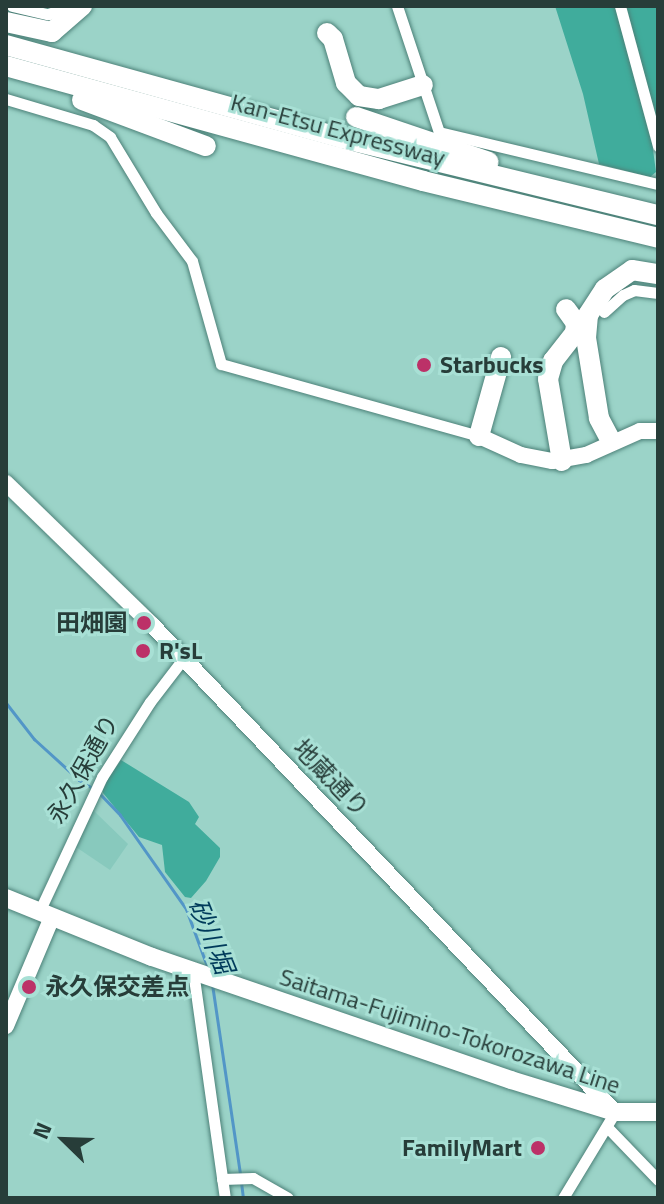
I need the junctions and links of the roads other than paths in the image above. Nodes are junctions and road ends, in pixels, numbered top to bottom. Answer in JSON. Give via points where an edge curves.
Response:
{"nodes":[{"id":1,"x":12,"y":6,"type":"edge"},
{"id":2,"x":73,"y":6,"type":"edge"},
{"id":3,"x":82,"y":6,"type":"edge"},
{"id":4,"x":397,"y":6,"type":"edge"},
{"id":5,"x":620,"y":6,"type":"edge"},
{"id":6,"x":6,"y":22,"type":"edge"},
{"id":7,"x":327,"y":33,"type":"dead end"},
{"id":8,"x":6,"y":45,"type":"edge"},
{"id":9,"x":6,"y":66,"type":"edge"},
{"id":10,"x":6,"y":75,"type":"edge"},
{"id":11,"x":423,"y":85,"type":"junction"},
{"id":12,"x":6,"y":99,"type":"edge"},
{"id":13,"x":356,"y":117,"type":"dead end"},
{"id":14,"x":655,"y":126,"type":"edge"},
{"id":15,"x":206,"y":146,"type":"dead end"},
{"id":16,"x":658,"y":146,"type":"edge"},
{"id":17,"x":658,"y":184,"type":"edge"},
{"id":18,"x":650,"y":214,"type":"edge"},
{"id":19,"x":658,"y":238,"type":"edge"},
{"id":20,"x":658,"y":274,"type":"edge"},
{"id":21,"x":658,"y":293,"type":"edge"},
{"id":22,"x":566,"y":309,"type":"dead end"},
{"id":23,"x":604,"y":312,"type":"dead end"},
{"id":24,"x":501,"y":357,"type":"dead end"},
{"id":25,"x":658,"y":431,"type":"edge"},
{"id":26,"x":479,"y":436,"type":"junction"},
{"id":27,"x":611,"y":441,"type":"junction"},
{"id":28,"x":562,"y":461,"type":"junction"},
{"id":29,"x":6,"y":483,"type":"edge"},
{"id":30,"x":183,"y":659,"type":"junction"},
{"id":31,"x":6,"y":898,"type":"edge"},
{"id":32,"x":46,"y":914,"type":"junction"},
{"id":33,"x":194,"y":972,"type":"junction"},
{"id":34,"x":6,"y":1026,"type":"edge"},
{"id":35,"x":658,"y":1112,"type":"edge"},
{"id":36,"x":612,"y":1120,"type":"junction"},
{"id":37,"x":222,"y":1179,"type":"junction"},
{"id":38,"x":658,"y":1180,"type":"edge"},
{"id":39,"x":225,"y":1198,"type":"edge"},
{"id":40,"x":288,"y":1198,"type":"edge"},
{"id":41,"x":563,"y":1198,"type":"edge"}],
"edges":[{"from":1,"to":2,"type":"street","via":[[48,14]]},
{"from":3,"to":6,"type":"highway","via":[[52,32]]},
{"from":4,"to":11,"type":"street"},
{"from":5,"to":14,"type":"street"},
{"from":7,"to":11,"type":"highway","via":[[346,83],[359,96],[379,99]]},
{"from":8,"to":18,"type":"highway","name":"Kan-Etsu Expressway","via":[[341,138]]},
{"from":9,"to":19,"type":"highway","name":"Kan-Etsu Expressway","via":[[423,181]]},
{"from":10,"to":15,"type":"highway"},
{"from":11,"to":17,"type":"street","via":[[439,132]]},
{"from":12,"to":26,"type":"street","via":[[93,125],[110,137],[192,261],[221,364]]},
{"from":13,"to":18,"type":"highway"},
{"from":14,"to":16,"type":"street"},
{"from":20,"to":27,"type":"highway","via":[[632,270],[605,289],[588,315],[586,338],[599,418]]},
{"from":21,"to":23,"type":"street","via":[[634,290]]},
{"from":22,"to":28,"type":"highway","via":[[576,323],[575,333],[553,361],[548,379]]},
{"from":24,"to":26,"type":"highway"},
{"from":25,"to":27,"type":"street"},
{"from":26,"to":28,"type":"street","via":[[531,458]]},
{"from":27,"to":28,"type":"street"},
{"from":29,"to":30,"type":"street","name":"地蔵通り"},
{"from":30,"to":32,"type":"street","name":"永久保通り","via":[[102,777]]},
{"from":30,"to":36,"type":"street","name":"地蔵通り"},
{"from":31,"to":32,"type":"main road","name":"Saitama-Fujimino-Tokorozawa Line"},
{"from":32,"to":33,"type":"main road","name":"Saitama-Fujimino-Tokorozawa Line"},
{"from":32,"to":34,"type":"street","name":"永久保通り"},
{"from":33,"to":36,"type":"main road","name":"Saitama-Fujimino-Tokorozawa Line"},
{"from":33,"to":37,"type":"street"},
{"from":35,"to":36,"type":"main road","name":"Saitama-Fujimino-Tokorozawa Line"},
{"from":36,"to":38,"type":"street"},
{"from":36,"to":41,"type":"street"},
{"from":37,"to":39,"type":"street"},
{"from":37,"to":40,"type":"street","via":[[245,1176]]}]}
